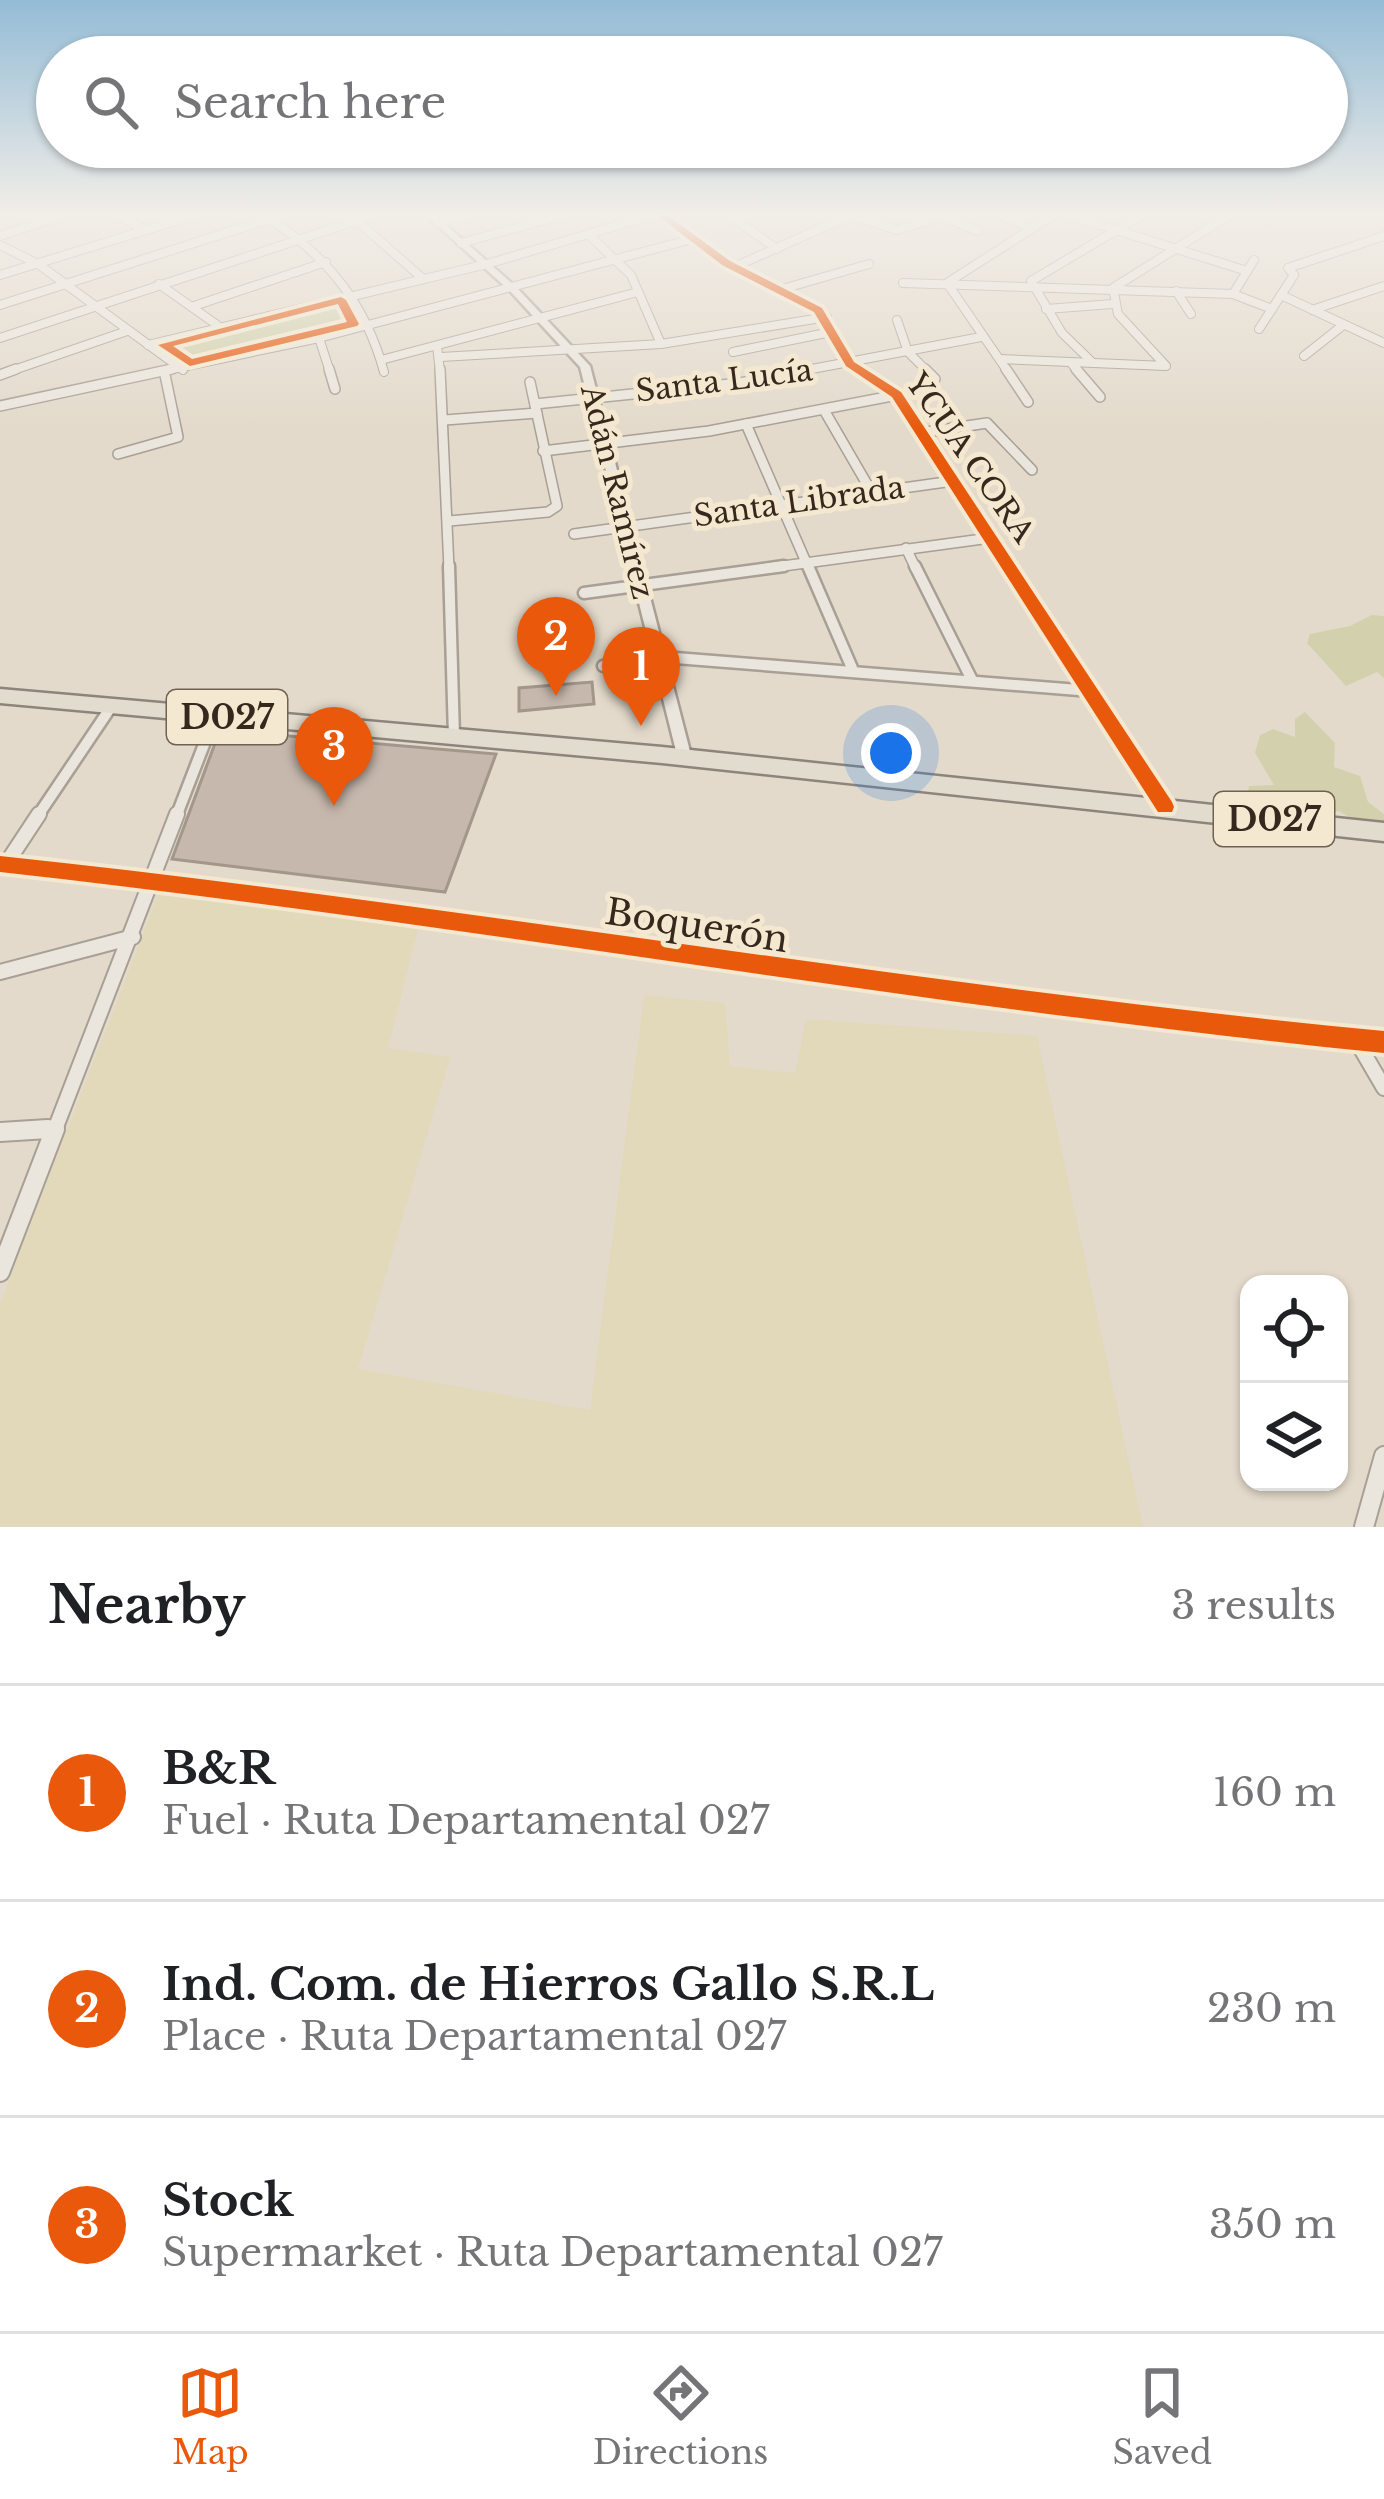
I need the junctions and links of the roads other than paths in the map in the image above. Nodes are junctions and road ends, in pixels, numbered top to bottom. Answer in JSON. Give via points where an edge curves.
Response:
{"nodes":[{"id":1,"x":59,"y":286,"type":"edge"},
{"id":2,"x":69,"y":286,"type":"edge"},
{"id":3,"x":152,"y":286,"type":"edge"},
{"id":4,"x":163,"y":286,"type":"edge"},
{"id":5,"x":253,"y":286,"type":"edge"},
{"id":6,"x":346,"y":286,"type":"edge"},
{"id":7,"x":388,"y":286,"type":"edge"},
{"id":8,"x":510,"y":286,"type":"edge"},
{"id":9,"x":526,"y":286,"type":"edge"},
{"id":10,"x":634,"y":286,"type":"edge"},
{"id":11,"x":771,"y":286,"type":"edge"},
{"id":12,"x":791,"y":286,"type":"edge"},
{"id":13,"x":948,"y":286,"type":"edge"},
{"id":14,"x":1031,"y":286,"type":"edge"},
{"id":15,"x":1042,"y":286,"type":"edge"},
{"id":16,"x":1116,"y":286,"type":"edge"},
{"id":17,"x":1238,"y":286,"type":"edge"},
{"id":18,"x":1287,"y":286,"type":"edge"},
{"id":19,"x":1384,"y":286,"type":"edge"},
{"id":20,"x":1113,"y":288,"type":"junction"},
{"id":21,"x":514,"y":290,"type":"junction"},
{"id":22,"x":778,"y":290,"type":"junction"},
{"id":23,"x":1176,"y":291,"type":"junction"},
{"id":24,"x":638,"y":292,"type":"junction"},
{"id":25,"x":353,"y":295,"type":"junction"},
{"id":26,"x":1233,"y":295,"type":"junction"},
{"id":27,"x":1282,"y":295,"type":"junction"},
{"id":28,"x":1113,"y":304,"type":"junction"},
{"id":29,"x":0,"y":305,"type":"edge"},
{"id":30,"x":95,"y":306,"type":"junction"},
{"id":31,"x":194,"y":306,"type":"junction"},
{"id":32,"x":1046,"y":309,"type":"junction"},
{"id":33,"x":1272,"y":309,"type":"junction"},
{"id":34,"x":1312,"y":310,"type":"junction"},
{"id":35,"x":1191,"y":314,"type":"dead end"},
{"id":36,"x":827,"y":317,"type":"junction"},
{"id":37,"x":541,"y":318,"type":"junction"},
{"id":38,"x":897,"y":320,"type":"dead end"},
{"id":39,"x":367,"y":326,"type":"junction"},
{"id":40,"x":1342,"y":326,"type":"junction"},
{"id":41,"x":220,"y":327,"type":"junction"},
{"id":42,"x":1259,"y":329,"type":"dead end"},
{"id":43,"x":128,"y":331,"type":"junction"},
{"id":44,"x":831,"y":332,"type":"junction"},
{"id":45,"x":981,"y":337,"type":"junction"},
{"id":46,"x":0,"y":338,"type":"edge"},
{"id":47,"x":319,"y":338,"type":"junction"},
{"id":48,"x":1383,"y":342,"type":"edge"},
{"id":49,"x":661,"y":344,"type":"junction"},
{"id":50,"x":148,"y":345,"type":"junction"},
{"id":51,"x":439,"y":351,"type":"junction"},
{"id":52,"x":576,"y":352,"type":"junction"},
{"id":53,"x":733,"y":352,"type":"dead end"},
{"id":54,"x":908,"y":352,"type":"junction"},
{"id":55,"x":1304,"y":356,"type":"dead end"},
{"id":56,"x":1000,"y":358,"type":"junction"},
{"id":57,"x":381,"y":360,"type":"junction"},
{"id":58,"x":1071,"y":363,"type":"junction"},
{"id":59,"x":850,"y":364,"type":"junction"},
{"id":60,"x":1094,"y":364,"type":"junction"},
{"id":61,"x":183,"y":370,"type":"junction"},
{"id":62,"x":384,"y":374,"type":"dead end"},
{"id":63,"x":0,"y":375,"type":"edge"},
{"id":64,"x":165,"y":375,"type":"junction"},
{"id":65,"x":934,"y":379,"type":"dead end"},
{"id":66,"x":530,"y":382,"type":"dead end"},
{"id":67,"x":335,"y":389,"type":"dead end"},
{"id":68,"x":897,"y":395,"type":"junction"},
{"id":69,"x":593,"y":397,"type":"junction"},
{"id":70,"x":1100,"y":398,"type":"dead end"},
{"id":71,"x":1028,"y":402,"type":"dead end"},
{"id":72,"x":0,"y":406,"type":"edge"},
{"id":73,"x":536,"y":409,"type":"junction"},
{"id":74,"x":824,"y":410,"type":"junction"},
{"id":75,"x":445,"y":420,"type":"junction"},
{"id":76,"x":746,"y":424,"type":"junction"},
{"id":77,"x":920,"y":433,"type":"junction"},
{"id":78,"x":603,"y":440,"type":"junction"},
{"id":79,"x":543,"y":451,"type":"junction"},
{"id":80,"x":118,"y":454,"type":"dead end"},
{"id":81,"x":1032,"y":470,"type":"dead end"},
{"id":82,"x":952,"y":481,"type":"junction"},
{"id":83,"x":871,"y":491,"type":"junction"},
{"id":84,"x":782,"y":505,"type":"junction"},
{"id":85,"x":449,"y":521,"type":"junction"},
{"id":86,"x":624,"y":526,"type":"junction"},
{"id":87,"x":574,"y":534,"type":"dead end"},
{"id":88,"x":990,"y":538,"type":"junction"},
{"id":89,"x":906,"y":548,"type":"junction"},
{"id":90,"x":802,"y":562,"type":"junction"},
{"id":91,"x":638,"y":583,"type":"junction"},
{"id":92,"x":584,"y":593,"type":"dead end"},
{"id":93,"x":663,"y":657,"type":"junction"},
{"id":94,"x":603,"y":666,"type":"dead end"},
{"id":95,"x":852,"y":668,"type":"junction"},
{"id":96,"x":972,"y":680,"type":"junction"},
{"id":97,"x":1091,"y":691,"type":"junction"},
{"id":98,"x":3,"y":700,"type":"edge"},
{"id":99,"x":111,"y":707,"type":"junction"},
{"id":100,"x":215,"y":716,"type":"junction"},
{"id":101,"x":454,"y":736,"type":"junction"},
{"id":102,"x":685,"y":759,"type":"junction"},
{"id":103,"x":1165,"y":807,"type":"junction"},
{"id":104,"x":1384,"y":832,"type":"edge"},
{"id":105,"x":3,"y":864,"type":"edge"},
{"id":106,"x":155,"y":878,"type":"junction"},
{"id":107,"x":134,"y":937,"type":"junction"},
{"id":108,"x":0,"y":972,"type":"edge"},
{"id":109,"x":1356,"y":1040,"type":"junction"},
{"id":110,"x":1384,"y":1042,"type":"edge"},
{"id":111,"x":1384,"y":1088,"type":"edge"},
{"id":112,"x":55,"y":1128,"type":"junction"},
{"id":113,"x":0,"y":1132,"type":"edge"},
{"id":114,"x":0,"y":1272,"type":"edge"},
{"id":115,"x":1384,"y":1456,"type":"edge"},
{"id":116,"x":1364,"y":1527,"type":"edge"}],
"edges":[{"from":1,"to":29,"type":"street"},
{"from":2,"to":30,"type":"street"},
{"from":3,"to":30,"type":"street"},
{"from":4,"to":31,"type":"street"},
{"from":5,"to":31,"type":"street"},
{"from":6,"to":25,"type":"street"},
{"from":7,"to":25,"type":"street"},
{"from":8,"to":21,"type":"street","name":"Adán Ramírez"},
{"from":9,"to":21,"type":"street"},
{"from":10,"to":24,"type":"street"},
{"from":11,"to":22,"type":"street"},
{"from":12,"to":22,"type":"street"},
{"from":13,"to":45,"type":"street"},
{"from":14,"to":32,"type":"street"},
{"from":15,"to":20,"type":"street"},
{"from":16,"to":20,"type":"street"},
{"from":17,"to":26,"type":"street"},
{"from":18,"to":27,"type":"street"},
{"from":19,"to":34,"type":"street"},
{"from":20,"to":23,"type":"street"},
{"from":20,"to":28,"type":"street"},
{"from":21,"to":37,"type":"street","name":"Adán Ramírez"},
{"from":21,"to":39,"type":"street"},
{"from":22,"to":36,"type":"street"},
{"from":23,"to":26,"type":"street"},
{"from":23,"to":35,"type":"street"},
{"from":24,"to":37,"type":"street"},
{"from":24,"to":49,"type":"street"},
{"from":25,"to":39,"type":"street"},
{"from":25,"to":41,"type":"street"},
{"from":26,"to":33,"type":"street"},
{"from":27,"to":33,"type":"street"},
{"from":27,"to":34,"type":"street"},
{"from":28,"to":32,"type":"street"},
{"from":28,"to":60,"type":"street","via":[[1166,364]]},
{"from":30,"to":43,"type":"street"},
{"from":30,"to":46,"type":"street"},
{"from":31,"to":41,"type":"street"},
{"from":32,"to":60,"type":"street"},
{"from":33,"to":42,"type":"street"},
{"from":34,"to":40,"type":"street"},
{"from":36,"to":44,"type":"street","name":"YCUA CORA"},
{"from":36,"to":49,"type":"street"},
{"from":37,"to":51,"type":"street"},
{"from":37,"to":52,"type":"street","name":"Adán Ramírez"},
{"from":38,"to":54,"type":"street"},
{"from":39,"to":47,"type":"street"},
{"from":39,"to":57,"type":"street"},
{"from":40,"to":48,"type":"street"},
{"from":40,"to":55,"type":"street"},
{"from":41,"to":50,"type":"street"},
{"from":43,"to":50,"type":"street"},
{"from":43,"to":63,"type":"street"},
{"from":44,"to":53,"type":"street"},
{"from":44,"to":59,"type":"street","name":"YCUA CORA"},
{"from":45,"to":54,"type":"street","name":"Santa Lucía"},
{"from":45,"to":56,"type":"street"},
{"from":47,"to":61,"type":"street"},
{"from":47,"to":67,"type":"street"},
{"from":49,"to":52,"type":"street"},
{"from":50,"to":61,"type":"street"},
{"from":51,"to":52,"type":"street"},
{"from":51,"to":57,"type":"street"},
{"from":51,"to":75,"type":"street"},
{"from":52,"to":69,"type":"street","name":"Adán Ramírez"},
{"from":54,"to":59,"type":"street","name":"Santa Lucía"},
{"from":54,"to":65,"type":"street"},
{"from":56,"to":58,"type":"street"},
{"from":56,"to":71,"type":"street"},
{"from":57,"to":62,"type":"street"},
{"from":58,"to":60,"type":"street"},
{"from":58,"to":70,"type":"street"},
{"from":59,"to":68,"type":"street","name":"YCUA CORA"},
{"from":59,"to":69,"type":"street","name":"Santa Lucía"},
{"from":61,"to":64,"type":"street"},
{"from":64,"to":72,"type":"street"},
{"from":64,"to":80,"type":"street","via":[[178,437]]},
{"from":66,"to":73,"type":"street"},
{"from":68,"to":74,"type":"street"},
{"from":68,"to":77,"type":"street","name":"YCUA CORA"},
{"from":69,"to":73,"type":"street","name":"Santa Lucía"},
{"from":69,"to":78,"type":"street","name":"Adán Ramírez"},
{"from":73,"to":75,"type":"street","name":"Santa Lucía"},
{"from":73,"to":79,"type":"street"},
{"from":74,"to":76,"type":"street"},
{"from":74,"to":83,"type":"street"},
{"from":75,"to":85,"type":"street"},
{"from":76,"to":78,"type":"street"},
{"from":76,"to":84,"type":"street"},
{"from":77,"to":81,"type":"street","via":[[987,423]]},
{"from":77,"to":82,"type":"street","name":"YCUA CORA"},
{"from":78,"to":79,"type":"street"},
{"from":78,"to":86,"type":"street","name":"Adán Ramírez"},
{"from":79,"to":85,"type":"street","via":[[553,510]]},
{"from":82,"to":83,"type":"street","name":"Santa Librada"},
{"from":82,"to":88,"type":"street","name":"YCUA CORA"},
{"from":83,"to":84,"type":"street","name":"Santa Librada"},
{"from":84,"to":86,"type":"street","name":"Santa Librada"},
{"from":84,"to":90,"type":"street"},
{"from":85,"to":101,"type":"street"},
{"from":86,"to":87,"type":"street","name":"Santa Librada"},
{"from":86,"to":91,"type":"street","name":"Adán Ramírez"},
{"from":88,"to":89,"type":"street"},
{"from":88,"to":97,"type":"street","name":"YCUA CORA"},
{"from":89,"to":90,"type":"street"},
{"from":89,"to":96,"type":"street"},
{"from":90,"to":91,"type":"street"},
{"from":90,"to":95,"type":"street"},
{"from":91,"to":92,"type":"street"},
{"from":91,"to":93,"type":"street","name":"Adán Ramírez"},
{"from":93,"to":94,"type":"street"},
{"from":93,"to":95,"type":"street"},
{"from":93,"to":102,"type":"street","name":"Adán Ramírez"},
{"from":95,"to":96,"type":"street"},
{"from":96,"to":97,"type":"street"},
{"from":97,"to":103,"type":"street","name":"YCUA CORA"},
{"from":98,"to":99,"type":"main road","number":"D027"},
{"from":99,"to":100,"type":"main road","number":"D027"},
{"from":99,"to":105,"type":"street"},
{"from":100,"to":101,"type":"main road","number":"D027"},
{"from":100,"to":106,"type":"street"},
{"from":101,"to":102,"type":"main road","number":"D027"},
{"from":102,"to":103,"type":"main road","number":"D027"},
{"from":103,"to":104,"type":"main road","number":"D027"},
{"from":105,"to":106,"type":"street","name":"Boquerón"},
{"from":106,"to":107,"type":"street"},
{"from":106,"to":109,"type":"street","name":"Boquerón","via":[[833,980]]},
{"from":107,"to":108,"type":"street"},
{"from":107,"to":112,"type":"street"},
{"from":109,"to":110,"type":"street","name":"Boquerón"},
{"from":109,"to":111,"type":"street"},
{"from":112,"to":113,"type":"street"},
{"from":112,"to":114,"type":"street"},
{"from":115,"to":116,"type":"street"}]}
